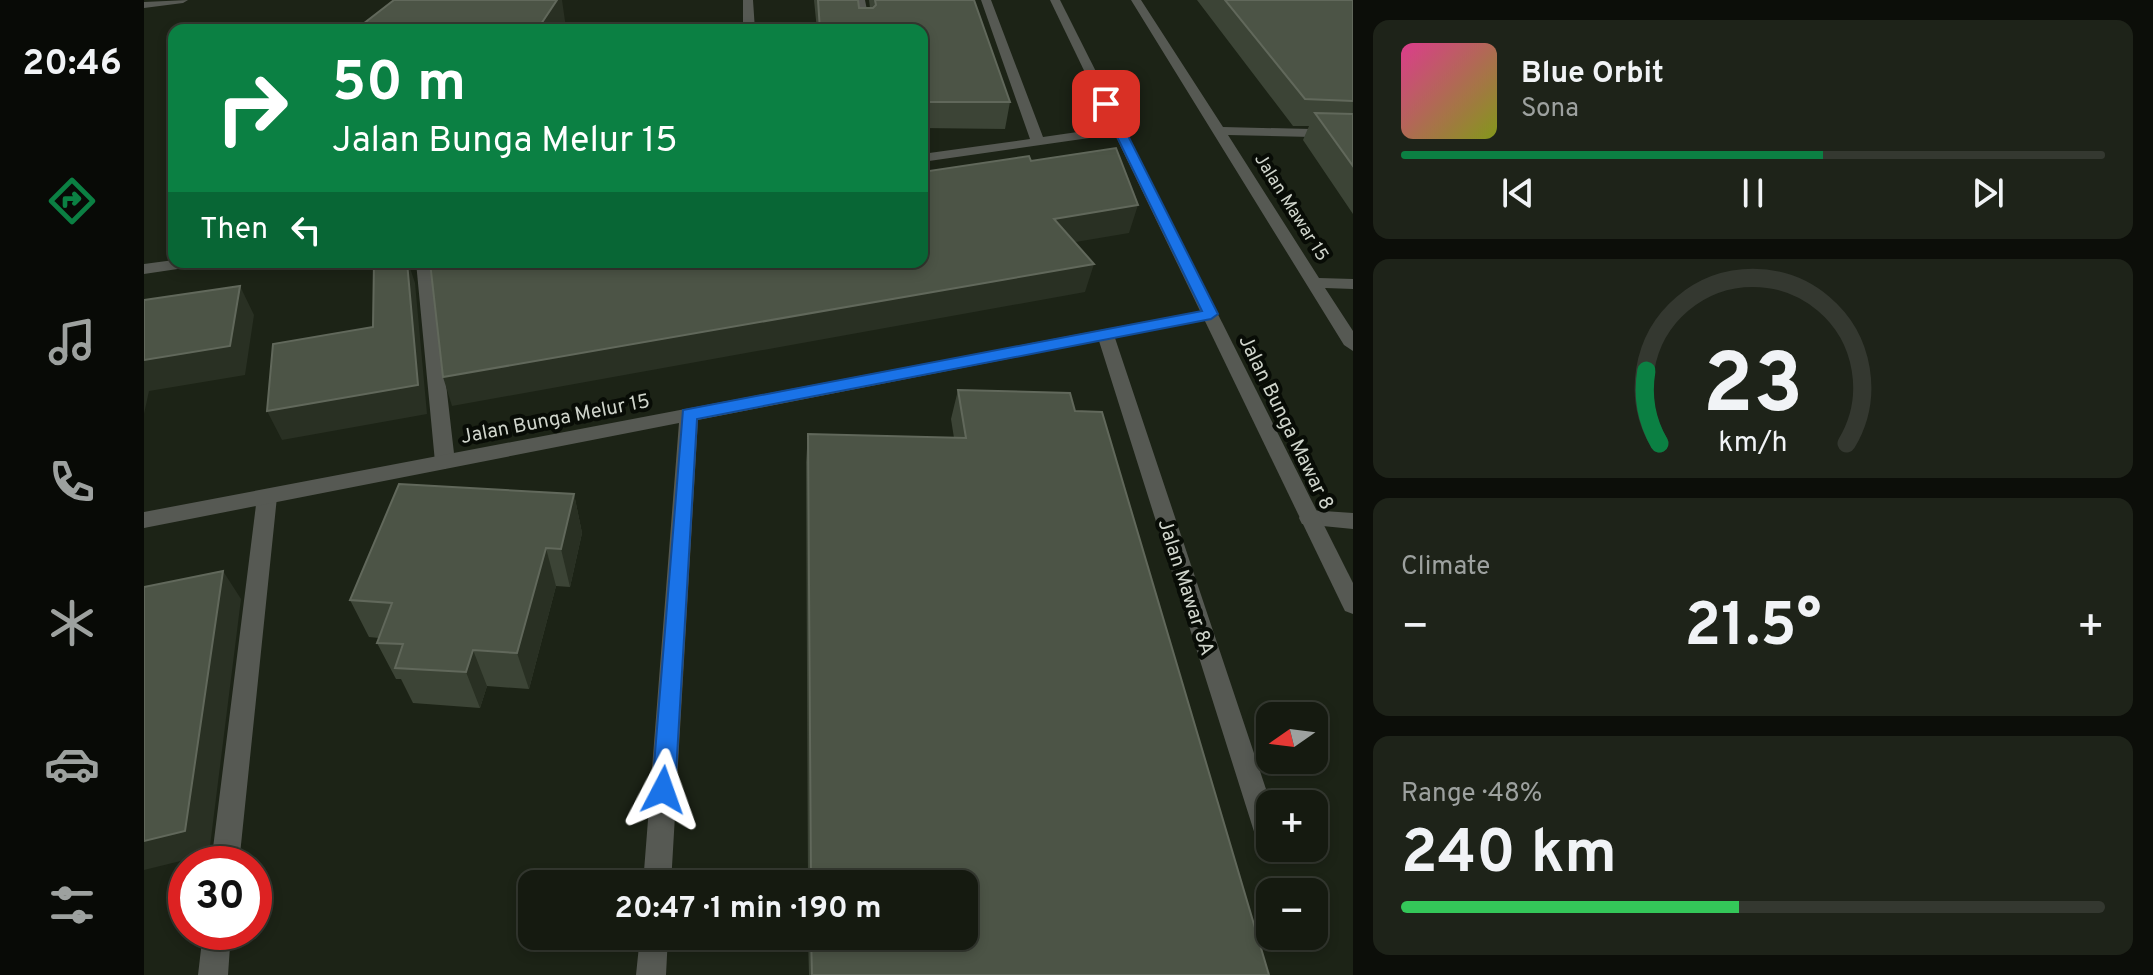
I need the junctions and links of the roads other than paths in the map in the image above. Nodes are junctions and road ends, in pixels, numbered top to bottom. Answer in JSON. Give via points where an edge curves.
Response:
{"nodes":[{"id":1,"x":183,"y":0,"type":"edge"},
{"id":2,"x":748,"y":0,"type":"edge"},
{"id":3,"x":860,"y":0,"type":"edge"},
{"id":4,"x":986,"y":0,"type":"edge"},
{"id":5,"x":1055,"y":0,"type":"edge"},
{"id":6,"x":1136,"y":0,"type":"edge"},
{"id":7,"x":144,"y":5,"type":"edge"},
{"id":8,"x":749,"y":24,"type":"edge"},
{"id":9,"x":864,"y":24,"type":"edge"},
{"id":10,"x":1119,"y":130,"type":"junction"},
{"id":11,"x":1221,"y":131,"type":"junction"},
{"id":12,"x":1353,"y":134,"type":"edge"},
{"id":13,"x":1038,"y":141,"type":"junction"},
{"id":14,"x":928,"y":157,"type":"edge"},
{"id":15,"x":168,"y":265,"type":"edge"},
{"id":16,"x":425,"y":268,"type":"edge"},
{"id":17,"x":144,"y":269,"type":"edge"},
{"id":18,"x":1317,"y":283,"type":"junction"},
{"id":19,"x":1353,"y":284,"type":"edge"},
{"id":20,"x":1211,"y":314,"type":"junction"},
{"id":21,"x":1105,"y":334,"type":"junction"},
{"id":22,"x":1353,"y":345,"type":"edge"},
{"id":23,"x":689,"y":415,"type":"junction"},
{"id":24,"x":445,"y":462,"type":"junction"},
{"id":25,"x":267,"y":497,"type":"junction"},
{"id":26,"x":1309,"y":518,"type":"junction"},
{"id":27,"x":144,"y":520,"type":"edge"},
{"id":28,"x":1353,"y":521,"type":"edge"},
{"id":29,"x":1353,"y":605,"type":"edge"},
{"id":30,"x":1256,"y":798,"type":"edge"},
{"id":31,"x":227,"y":846,"type":"edge"},
{"id":32,"x":658,"y":870,"type":"edge"},
{"id":33,"x":215,"y":950,"type":"edge"},
{"id":34,"x":653,"y":950,"type":"edge"},
{"id":35,"x":213,"y":975,"type":"edge"},
{"id":36,"x":651,"y":975,"type":"edge"}],
"edges":[{"from":1,"to":7,"type":"street"},
{"from":2,"to":8,"type":"street"},
{"from":3,"to":9,"type":"street"},
{"from":4,"to":13,"type":"street"},
{"from":5,"to":10,"type":"street","name":"Jalan Bunga Mawar 8"},
{"from":6,"to":11,"type":"street","name":"Jalan Mawar 15"},
{"from":10,"to":13,"type":"street"},
{"from":10,"to":20,"type":"street","name":"Jalan Bunga Mawar 8"},
{"from":11,"to":12,"type":"street"},
{"from":11,"to":18,"type":"street","name":"Jalan Mawar 15"},
{"from":13,"to":14,"type":"street"},
{"from":15,"to":17,"type":"street"},
{"from":16,"to":24,"type":"street"},
{"from":18,"to":19,"type":"street"},
{"from":18,"to":22,"type":"street","name":"Jalan Mawar 15"},
{"from":20,"to":21,"type":"street","name":"Jalan Bunga Melur 15"},
{"from":20,"to":26,"type":"street","name":"Jalan Bunga Mawar 8"},
{"from":21,"to":23,"type":"street","name":"Jalan Bunga Melur 15"},
{"from":21,"to":30,"type":"street","name":"Jalan Mawar 8A"},
{"from":23,"to":24,"type":"street","name":"Jalan Bunga Melur 15"},
{"from":23,"to":32,"type":"street"},
{"from":24,"to":25,"type":"street","name":"Jalan Bunga Melur 15"},
{"from":25,"to":27,"type":"street","name":"Jalan Bunga Melur 15"},
{"from":25,"to":31,"type":"street"},
{"from":26,"to":28,"type":"street"},
{"from":26,"to":29,"type":"street","name":"Jalan Bunga Mawar 8"},
{"from":33,"to":35,"type":"street"},
{"from":34,"to":36,"type":"street"}]}
